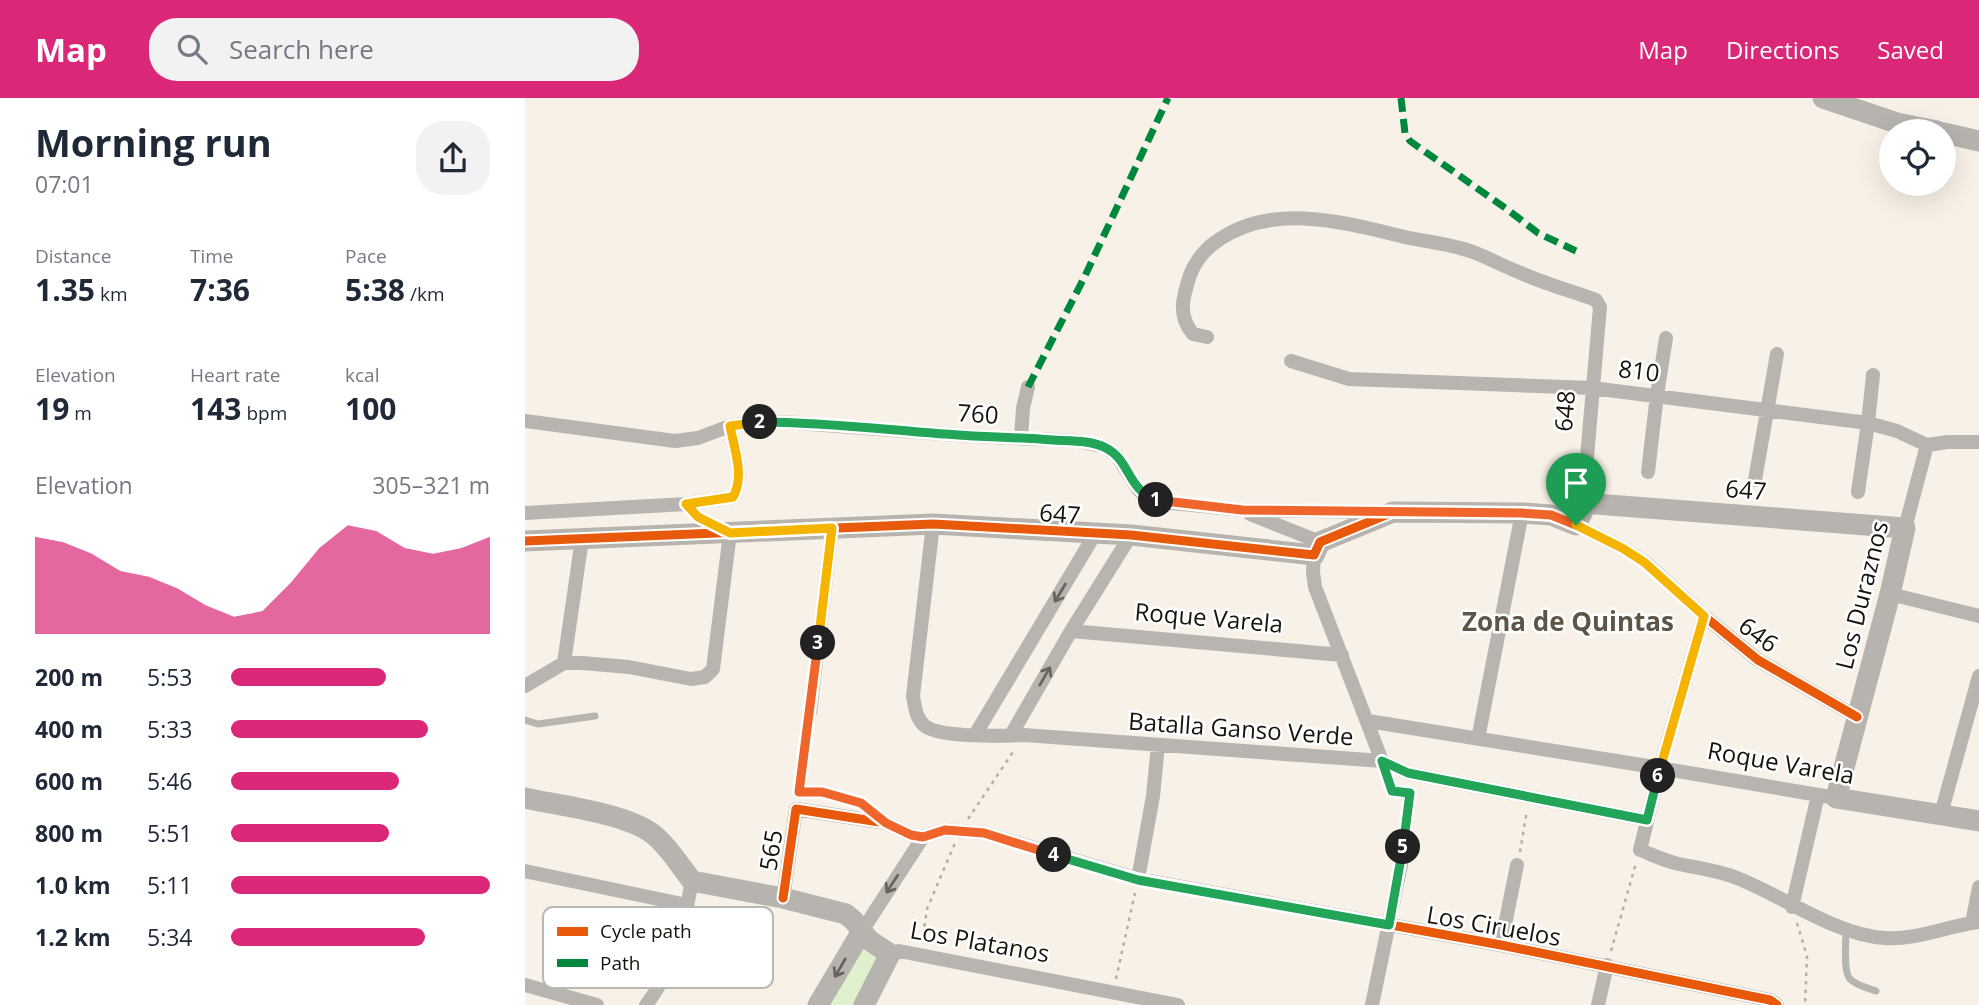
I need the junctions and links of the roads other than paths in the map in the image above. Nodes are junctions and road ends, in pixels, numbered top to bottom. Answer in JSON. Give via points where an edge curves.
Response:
{"nodes":[{"id":1,"x":1823,"y":98,"type":"edge"},
{"id":2,"x":1887,"y":119,"type":"edge"},
{"id":3,"x":1956,"y":136,"type":"edge"},
{"id":4,"x":1979,"y":141,"type":"edge"},
{"id":5,"x":1207,"y":338,"type":"dead end"},
{"id":6,"x":1666,"y":338,"type":"dead end"},
{"id":7,"x":1777,"y":354,"type":"dead end"},
{"id":8,"x":1291,"y":361,"type":"dead end"},
{"id":9,"x":1873,"y":375,"type":"dead end"},
{"id":10,"x":1028,"y":387,"type":"dead end"},
{"id":11,"x":1593,"y":388,"type":"junction"},
{"id":12,"x":1657,"y":395,"type":"junction"},
{"id":13,"x":1767,"y":410,"type":"junction"},
{"id":14,"x":529,"y":420,"type":"edge"},
{"id":15,"x":1868,"y":423,"type":"junction"},
{"id":16,"x":730,"y":426,"type":"junction"},
{"id":17,"x":1021,"y":438,"type":"junction"},
{"id":18,"x":1979,"y":442,"type":"edge"},
{"id":19,"x":1927,"y":445,"type":"junction"},
{"id":20,"x":1648,"y":472,"type":"dead end"},
{"id":21,"x":1755,"y":480,"type":"dead end"},
{"id":22,"x":1858,"y":492,"type":"dead end"},
{"id":23,"x":1583,"y":503,"type":"junction"},
{"id":24,"x":686,"y":504,"type":"junction"},
{"id":25,"x":1242,"y":510,"type":"junction"},
{"id":26,"x":1393,"y":512,"type":"junction"},
{"id":27,"x":525,"y":513,"type":"edge"},
{"id":28,"x":1522,"y":513,"type":"junction"},
{"id":29,"x":933,"y":524,"type":"junction"},
{"id":30,"x":1576,"y":525,"type":"junction"},
{"id":31,"x":832,"y":528,"type":"junction"},
{"id":32,"x":1905,"y":528,"type":"junction"},
{"id":33,"x":730,"y":533,"type":"junction"},
{"id":34,"x":1095,"y":534,"type":"junction"},
{"id":35,"x":1131,"y":535,"type":"junction"},
{"id":36,"x":582,"y":539,"type":"junction"},
{"id":37,"x":525,"y":541,"type":"edge"},
{"id":38,"x":1317,"y":548,"type":"junction"},
{"id":39,"x":1890,"y":594,"type":"junction"},
{"id":40,"x":1704,"y":616,"type":"junction"},
{"id":41,"x":1979,"y":616,"type":"edge"},
{"id":42,"x":1071,"y":631,"type":"junction"},
{"id":43,"x":1342,"y":655,"type":"junction"},
{"id":44,"x":564,"y":663,"type":"junction"},
{"id":45,"x":1979,"y":676,"type":"edge"},
{"id":46,"x":525,"y":686,"type":"edge"},
{"id":47,"x":810,"y":712,"type":"road end"},
{"id":48,"x":595,"y":716,"type":"dead end"},
{"id":49,"x":1857,"y":717,"type":"junction"},
{"id":50,"x":525,"y":720,"type":"edge"},
{"id":51,"x":1368,"y":721,"type":"junction"},
{"id":52,"x":975,"y":735,"type":"junction"},
{"id":53,"x":1017,"y":735,"type":"junction"},
{"id":54,"x":1478,"y":739,"type":"junction"},
{"id":55,"x":1159,"y":745,"type":"junction"},
{"id":56,"x":1382,"y":761,"type":"junction"},
{"id":57,"x":1660,"y":768,"type":"junction"},
{"id":58,"x":799,"y":792,"type":"road end"},
{"id":59,"x":1827,"y":797,"type":"junction"},
{"id":60,"x":525,"y":798,"type":"edge"},
{"id":61,"x":1941,"y":814,"type":"junction"},
{"id":62,"x":1647,"y":820,"type":"junction"},
{"id":63,"x":1979,"y":821,"type":"edge"},
{"id":64,"x":886,"y":823,"type":"junction"},
{"id":65,"x":923,"y":837,"type":"junction"},
{"id":66,"x":1401,"y":865,"type":"road end"},
{"id":67,"x":1517,"y":865,"type":"road end"},
{"id":68,"x":525,"y":871,"type":"edge"},
{"id":69,"x":1138,"y":880,"type":"junction"},
{"id":70,"x":692,"y":881,"type":"junction"},
{"id":71,"x":1979,"y":887,"type":"edge"},
{"id":72,"x":783,"y":898,"type":"junction"},
{"id":73,"x":687,"y":905,"type":"joint"},
{"id":74,"x":1792,"y":907,"type":"junction"},
{"id":75,"x":1975,"y":923,"type":"edge"},
{"id":76,"x":1389,"y":925,"type":"junction"},
{"id":77,"x":1846,"y":928,"type":"junction"},
{"id":78,"x":862,"y":931,"type":"junction"},
{"id":79,"x":1501,"y":945,"type":"junction"},
{"id":80,"x":890,"y":954,"type":"junction"},
{"id":81,"x":1607,"y":965,"type":"junction"},
{"id":82,"x":525,"y":985,"type":"edge"},
{"id":83,"x":659,"y":988,"type":"edge"},
{"id":84,"x":1876,"y":991,"type":"dead end"},
{"id":85,"x":1112,"y":999,"type":"edge"},
{"id":86,"x":597,"y":1005,"type":"edge"},
{"id":87,"x":646,"y":1005,"type":"edge"},
{"id":88,"x":818,"y":1005,"type":"edge"},
{"id":89,"x":864,"y":1005,"type":"edge"},
{"id":90,"x":1178,"y":1005,"type":"edge"},
{"id":91,"x":1372,"y":1005,"type":"edge"},
{"id":92,"x":1598,"y":1005,"type":"edge"},
{"id":93,"x":1777,"y":1005,"type":"edge"}],
"edges":[{"from":1,"to":2,"type":"street"},
{"from":3,"to":4,"type":"street"},
{"from":5,"to":11,"type":"street","name":"648","via":[[1193,334],[1183,317],[1191,274],[1199,258],[1231,231],[1251,223],[1303,218],[1472,251],[1596,300],[1600,307]]},
{"from":6,"to":12,"type":"street"},
{"from":7,"to":13,"type":"street"},
{"from":8,"to":11,"type":"street","name":"810","via":[[1349,379]]},
{"from":9,"to":15,"type":"street"},
{"from":10,"to":17,"type":"street"},
{"from":11,"to":12,"type":"street","name":"810"},
{"from":11,"to":23,"type":"street","name":"648"},
{"from":12,"to":13,"type":"street","name":"810"},
{"from":12,"to":20,"type":"street"},
{"from":13,"to":15,"type":"street","name":"810"},
{"from":13,"to":21,"type":"street"},
{"from":14,"to":16,"type":"street","name":"760","via":[[675,441]]},
{"from":15,"to":19,"type":"street","name":"810"},
{"from":15,"to":22,"type":"street"},
{"from":16,"to":17,"type":"street","name":"760","via":[[783,422]]},
{"from":16,"to":24,"type":"street","via":[[739,478],[733,497]]},
{"from":17,"to":25,"type":"street","name":"760","via":[[1105,447],[1117,456],[1145,496],[1162,502]]},
{"from":18,"to":19,"type":"street","name":"810"},
{"from":19,"to":32,"type":"street","name":"Los Duraznos"},
{"from":23,"to":30,"type":"street","name":"648"},
{"from":23,"to":32,"type":"street","name":"647"},
{"from":24,"to":27,"type":"street"},
{"from":24,"to":33,"type":"lane","via":[[698,517]]},
{"from":25,"to":26,"type":"street","name":"760"},
{"from":25,"to":38,"type":"street"},
{"from":26,"to":28,"type":"street","name":"647"},
{"from":26,"to":38,"type":"street","name":"647"},
{"from":28,"to":30,"type":"street","name":"647","via":[[1551,515]]},
{"from":28,"to":54,"type":"street"},
{"from":29,"to":31,"type":"street","name":"647"},
{"from":29,"to":34,"type":"street","name":"647"},
{"from":29,"to":52,"type":"street","name":"Batalla Ganso Verde","via":[[913,696],[916,714],[926,727]]},
{"from":30,"to":40,"type":"street","name":"646","via":[[1644,562]]},
{"from":31,"to":33,"type":"street","name":"647"},
{"from":31,"to":47,"type":"street"},
{"from":32,"to":39,"type":"street","name":"Los Duraznos"},
{"from":33,"to":36,"type":"street","name":"647"},
{"from":33,"to":44,"type":"street","via":[[713,669],[705,677]]},
{"from":34,"to":35,"type":"street","name":"647"},
{"from":34,"to":52,"type":"street","one_way":true},
{"from":35,"to":38,"type":"street","name":"647"},
{"from":35,"to":42,"type":"street"},
{"from":36,"to":37,"type":"street","name":"647"},
{"from":36,"to":44,"type":"street"},
{"from":38,"to":43,"type":"street","via":[[1315,587]]},
{"from":39,"to":41,"type":"street"},
{"from":39,"to":49,"type":"street","name":"Los Duraznos"},
{"from":40,"to":49,"type":"street","name":"646","via":[[1758,660]]},
{"from":40,"to":57,"type":"street"},
{"from":42,"to":43,"type":"street","name":"Roque Varela"},
{"from":53,"to":42,"type":"street","one_way":true},
{"from":43,"to":51,"type":"street"},
{"from":44,"to":46,"type":"street"},
{"from":45,"to":61,"type":"street"},
{"from":48,"to":50,"type":"lane","via":[[538,724]]},
{"from":49,"to":59,"type":"street","name":"Los Duraznos"},
{"from":51,"to":54,"type":"street","name":"Roque Varela"},
{"from":51,"to":56,"type":"street"},
{"from":52,"to":53,"type":"street","name":"Batalla Ganso Verde"},
{"from":53,"to":55,"type":"street","name":"Batalla Ganso Verde"},
{"from":54,"to":57,"type":"street","name":"Roque Varela"},
{"from":55,"to":56,"type":"street","name":"Batalla Ganso Verde"},
{"from":55,"to":69,"type":"street"},
{"from":56,"to":62,"type":"street","name":"Batalla Ganso Verde","via":[[1408,773]]},
{"from":57,"to":59,"type":"street","name":"Roque Varela"},
{"from":57,"to":62,"type":"street"},
{"from":58,"to":64,"type":"lane","via":[[822,792],[861,803]]},
{"from":59,"to":61,"type":"street","name":"Roque Varela"},
{"from":59,"to":74,"type":"street","name":"Los Duraznos"},
{"from":60,"to":70,"type":"street","via":[[644,828],[666,847]]},
{"from":61,"to":63,"type":"street","name":"Roque Varela"},
{"from":62,"to":74,"type":"street","via":[[1640,850],[1731,876]]},
{"from":64,"to":65,"type":"street"},
{"from":64,"to":72,"type":"street","name":"565","via":[[796,809]]},
{"from":65,"to":69,"type":"street","name":"Los Ciruelos","via":[[945,830],[984,833]]},
{"from":65,"to":78,"type":"street","one_way":true},
{"from":66,"to":76,"type":"street"},
{"from":67,"to":79,"type":"street"},
{"from":68,"to":73,"type":"street"},
{"from":69,"to":76,"type":"street","name":"Los Ciruelos"},
{"from":70,"to":72,"type":"street","name":"Los Platanos"},
{"from":70,"to":73,"type":"street"},
{"from":71,"to":75,"type":"street"},
{"from":72,"to":78,"type":"street","name":"Los Platanos","via":[[846,915]]},
{"from":74,"to":77,"type":"street"},
{"from":75,"to":77,"type":"street","via":[[1902,939]]},
{"from":76,"to":79,"type":"street","name":"Los Ciruelos"},
{"from":76,"to":91,"type":"street"},
{"from":77,"to":84,"type":"lane","via":[[1849,979]]},
{"from":78,"to":80,"type":"street","name":"Los Platanos"},
{"from":78,"to":88,"type":"street","one_way":true},
{"from":79,"to":81,"type":"street","name":"Los Ciruelos"},
{"from":80,"to":85,"type":"street","name":"Los Platanos","via":[[899,951]]},
{"from":80,"to":89,"type":"street"},
{"from":81,"to":92,"type":"street"},
{"from":81,"to":93,"type":"street","name":"Los Ciruelos"},
{"from":82,"to":86,"type":"street"},
{"from":83,"to":87,"type":"street"},
{"from":85,"to":90,"type":"street","name":"Los Platanos"}]}
